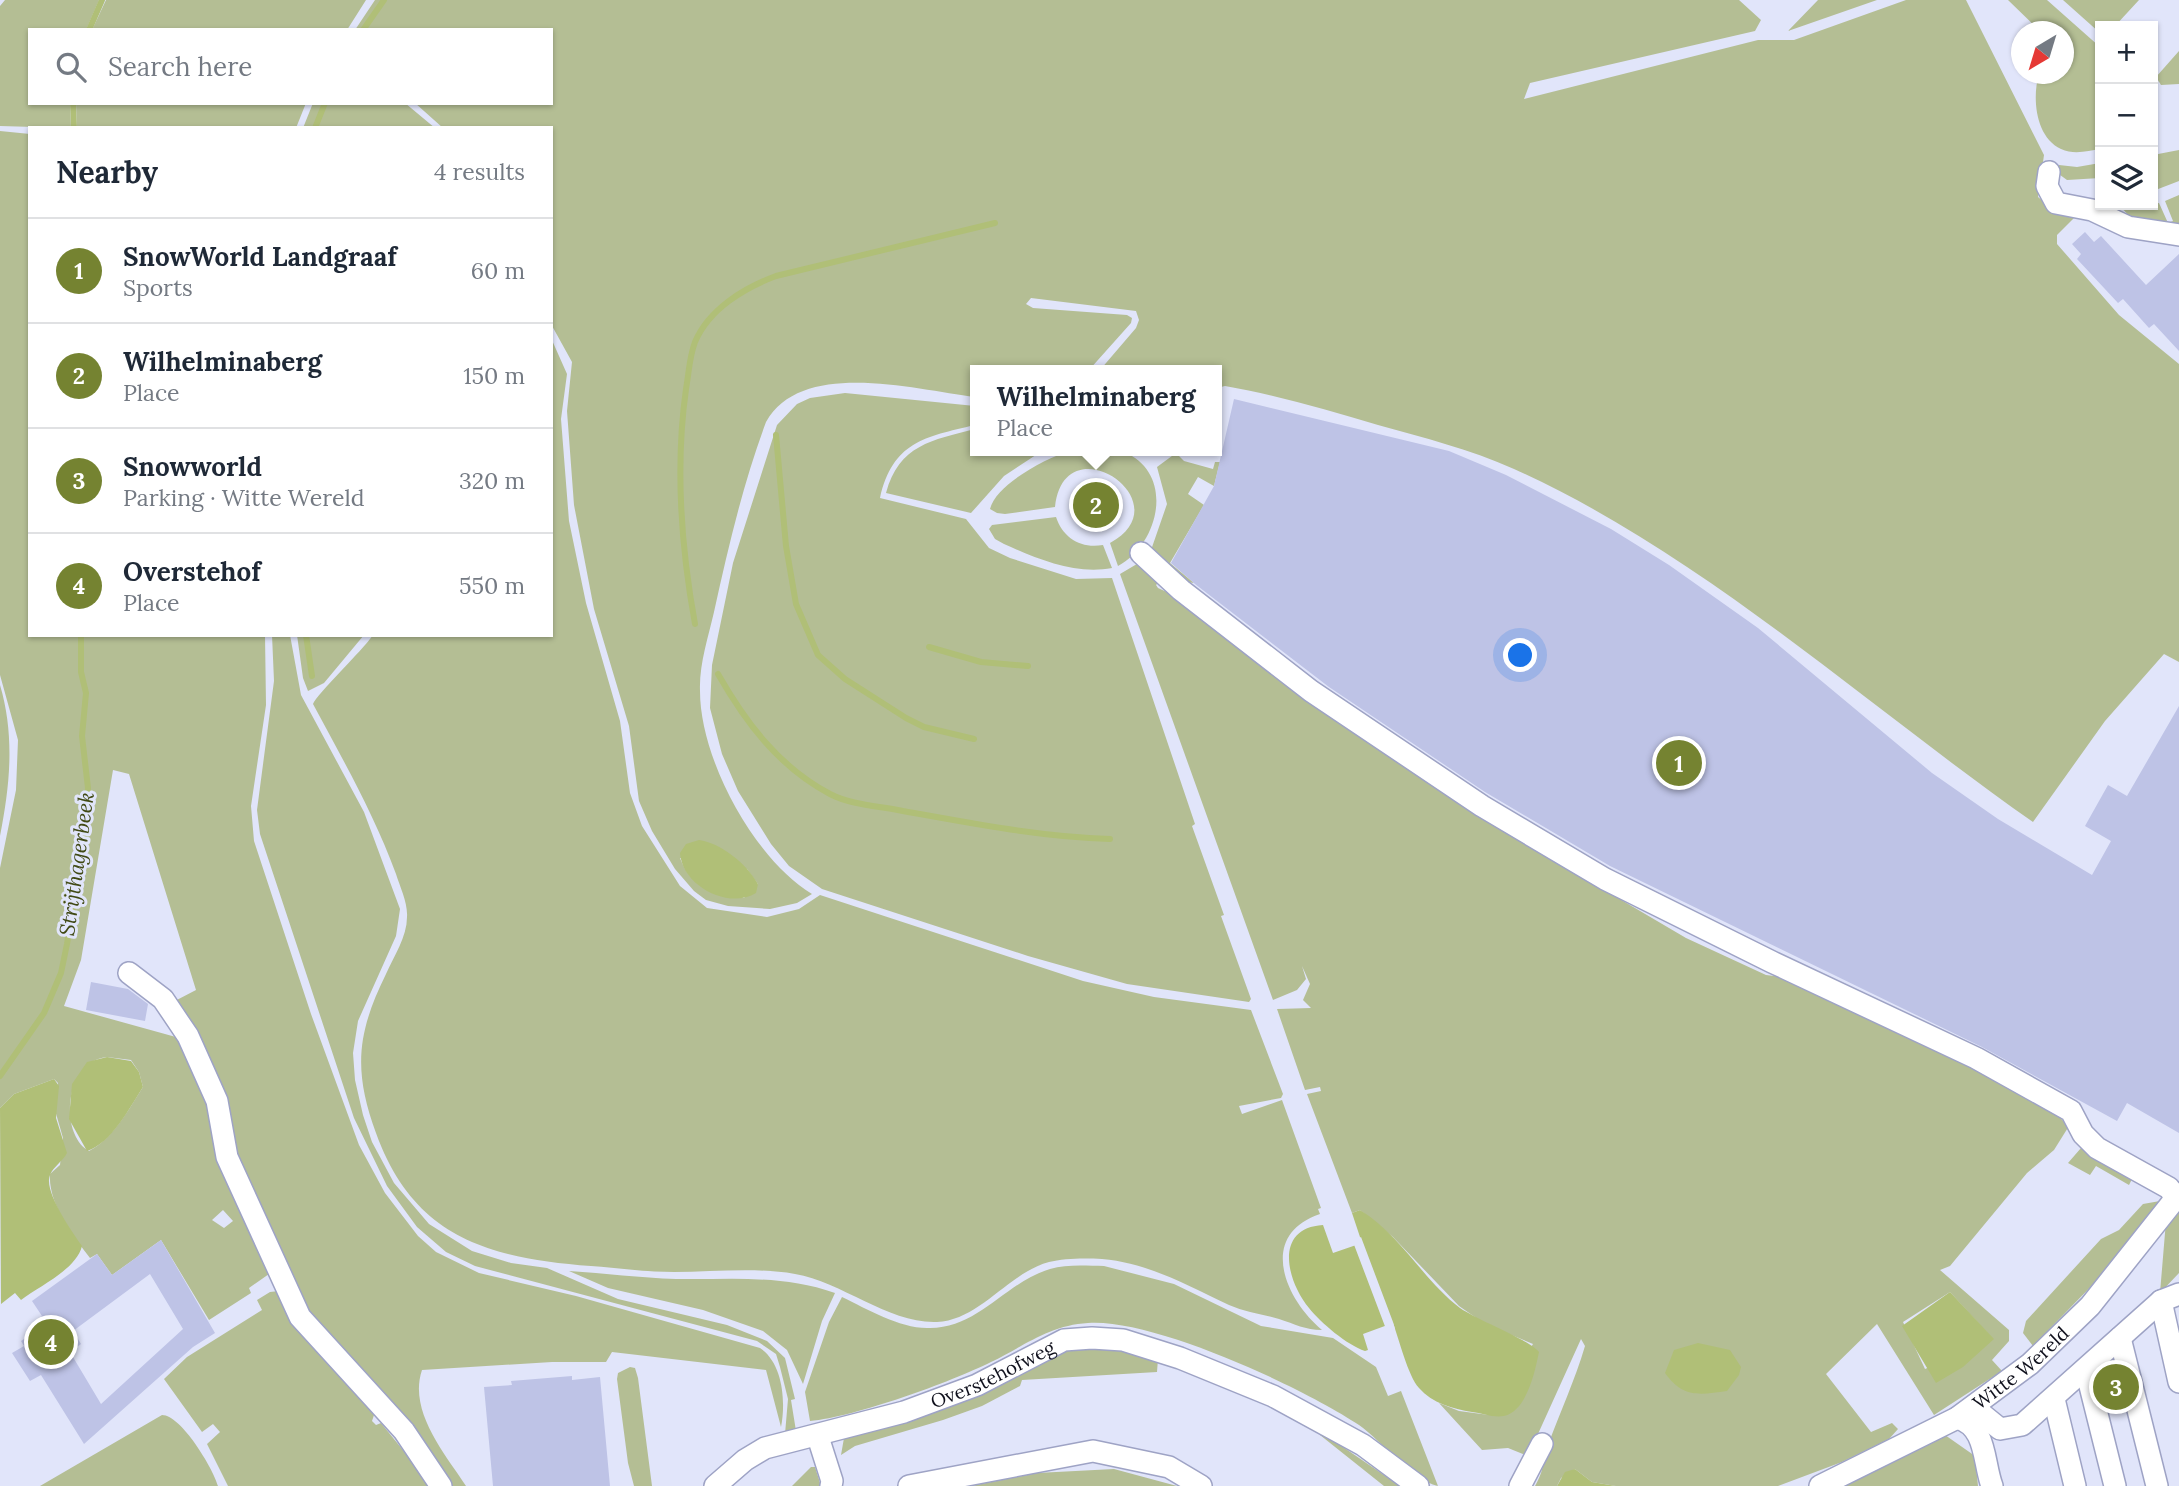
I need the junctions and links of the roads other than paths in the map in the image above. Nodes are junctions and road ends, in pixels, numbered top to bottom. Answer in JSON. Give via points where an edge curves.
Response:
{"nodes":[{"id":1,"x":2049,"y":172,"type":"dead end"},
{"id":2,"x":2179,"y":235,"type":"edge"},
{"id":3,"x":1141,"y":553,"type":"dead end"},
{"id":4,"x":129,"y":973,"type":"dead end"},
{"id":5,"x":2177,"y":1195,"type":"edge"},
{"id":6,"x":2170,"y":1298,"type":"edge"},
{"id":7,"x":2120,"y":1339,"type":"junction"},
{"id":8,"x":2086,"y":1370,"type":"junction"},
{"id":9,"x":2179,"y":1382,"type":"edge"},
{"id":10,"x":2054,"y":1399,"type":"junction"},
{"id":11,"x":1965,"y":1413,"type":"junction"},
{"id":12,"x":818,"y":1437,"type":"junction"},
{"id":13,"x":1542,"y":1444,"type":"dead end"},
{"id":14,"x":441,"y":1486,"type":"edge"},
{"id":15,"x":715,"y":1486,"type":"edge"},
{"id":16,"x":831,"y":1486,"type":"edge"},
{"id":17,"x":915,"y":1486,"type":"edge"},
{"id":18,"x":1201,"y":1486,"type":"edge"},
{"id":19,"x":1418,"y":1486,"type":"edge"},
{"id":20,"x":1520,"y":1486,"type":"edge"},
{"id":21,"x":1820,"y":1486,"type":"edge"},
{"id":22,"x":1992,"y":1486,"type":"edge"},
{"id":23,"x":2075,"y":1486,"type":"edge"},
{"id":24,"x":2115,"y":1486,"type":"edge"},
{"id":25,"x":2157,"y":1486,"type":"edge"}],
"edges":[{"from":1,"to":2,"type":"street","via":[[2046,186],[2056,203],[2092,209],[2128,227]]},
{"from":3,"to":5,"type":"street","via":[[1181,590],[1311,691],[1482,806],[1605,879],[1976,1058],[2071,1111],[2097,1148]]},
{"from":4,"to":14,"type":"street","via":[[163,999],[188,1036],[217,1101],[227,1157],[300,1317],[404,1431]]},
{"from":5,"to":11,"type":"street","name":"Witte Wereld","via":[[2090,1306],[2029,1364]]},
{"from":6,"to":7,"type":"street"},
{"from":6,"to":9,"type":"street"},
{"from":7,"to":8,"type":"street"},
{"from":7,"to":25,"type":"street"},
{"from":8,"to":10,"type":"street"},
{"from":8,"to":24,"type":"street"},
{"from":10,"to":11,"type":"street","via":[[2022,1425],[2007,1430]]},
{"from":10,"to":23,"type":"street"},
{"from":11,"to":21,"type":"street","name":"Witte Wereld"},
{"from":11,"to":22,"type":"street","via":[[1980,1435]]},
{"from":12,"to":15,"type":"street","name":"Overstehofweg","via":[[765,1448]]},
{"from":12,"to":16,"type":"street"},
{"from":12,"to":19,"type":"street","name":"Overstehofweg","via":[[966,1390],[1064,1340],[1123,1340],[1273,1396],[1363,1445]]},
{"from":13,"to":20,"type":"street"},
{"from":17,"to":18,"type":"street","via":[[1093,1451],[1169,1467]]}]}
